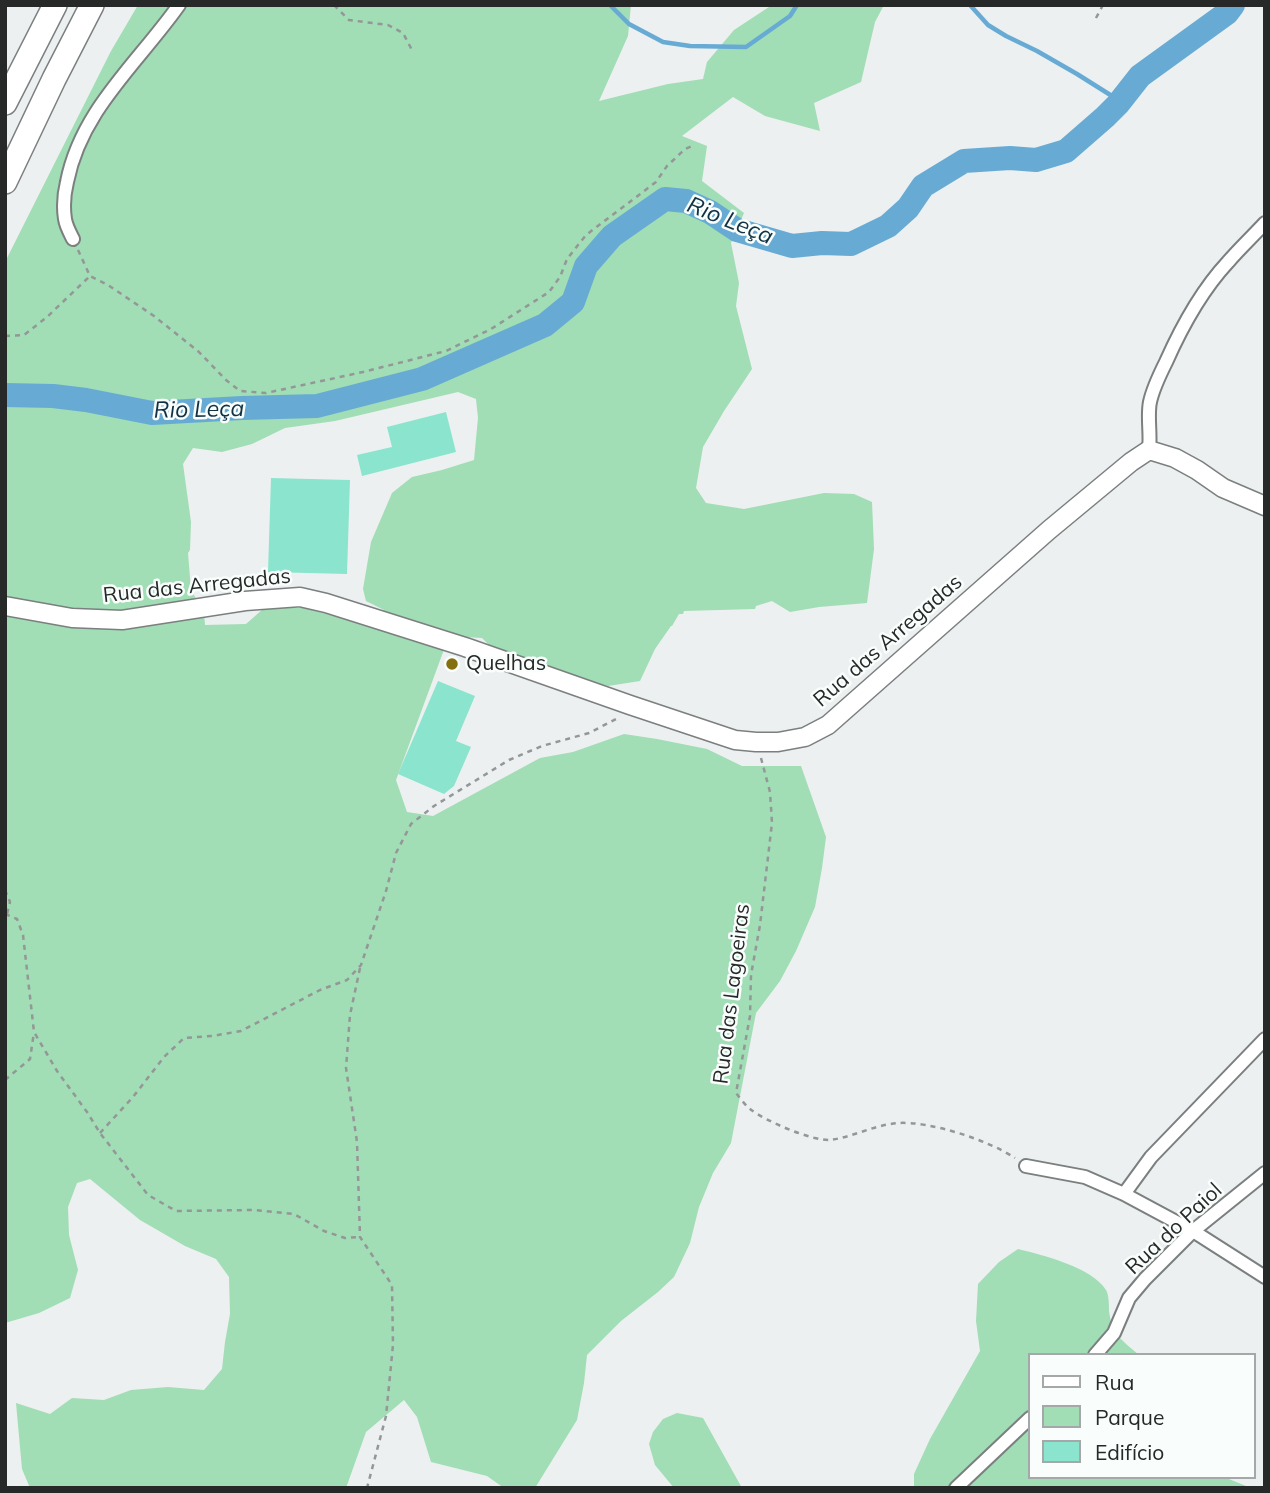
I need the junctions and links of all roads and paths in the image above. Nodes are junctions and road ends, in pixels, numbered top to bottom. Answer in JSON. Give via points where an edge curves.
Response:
{"nodes":[{"id":1,"x":55,"y":5,"type":"edge"},
{"id":2,"x":93,"y":5,"type":"edge"},
{"id":3,"x":178,"y":5,"type":"edge"},
{"id":4,"x":334,"y":5,"type":"edge"},
{"id":5,"x":1103,"y":5,"type":"edge"},
{"id":6,"x":1096,"y":18,"type":"dead end"},
{"id":7,"x":413,"y":52,"type":"dead end"},
{"id":8,"x":5,"y":103,"type":"edge"},
{"id":9,"x":692,"y":146,"type":"dead end"},
{"id":10,"x":5,"y":181,"type":"edge"},
{"id":11,"x":1265,"y":223,"type":"edge"},
{"id":12,"x":73,"y":239,"type":"joint"},
{"id":13,"x":90,"y":276,"type":"junction"},
{"id":14,"x":5,"y":336,"type":"edge"},
{"id":15,"x":1149,"y":450,"type":"junction"},
{"id":16,"x":1265,"y":506,"type":"edge"},
{"id":17,"x":5,"y":606,"type":"edge"},
{"id":18,"x":630,"y":705,"type":"junction"},
{"id":19,"x":757,"y":743,"type":"junction"},
{"id":20,"x":5,"y":890,"type":"edge"},
{"id":21,"x":6,"y":914,"type":"edge"},
{"id":22,"x":360,"y":965,"type":"junction"},
{"id":23,"x":34,"y":1032,"type":"junction"},
{"id":24,"x":1265,"y":1039,"type":"edge"},
{"id":25,"x":1252,"y":1054,"type":"junction"},
{"id":26,"x":1265,"y":1059,"type":"edge"},
{"id":27,"x":5,"y":1080,"type":"edge"},
{"id":28,"x":100,"y":1133,"type":"junction"},
{"id":29,"x":1026,"y":1166,"type":"joint"},
{"id":30,"x":1265,"y":1173,"type":"edge"},
{"id":31,"x":1124,"y":1194,"type":"junction"},
{"id":32,"x":1193,"y":1231,"type":"junction"},
{"id":33,"x":360,"y":1237,"type":"junction"},
{"id":34,"x":1265,"y":1277,"type":"edge"},
{"id":35,"x":1097,"y":1353,"type":"edge"},
{"id":36,"x":1028,"y":1420,"type":"edge"},
{"id":37,"x":367,"y":1488,"type":"edge"},
{"id":38,"x":956,"y":1488,"type":"edge"}],
"edges":[{"from":1,"to":8,"type":"highway"},
{"from":2,"to":10,"type":"highway"},
{"from":3,"to":12,"type":"street","via":[[81,137],[64,197],[65,221]]},
{"from":4,"to":7,"type":"path","via":[[349,20],[388,25],[403,33]]},
{"from":5,"to":6,"type":"path"},
{"from":9,"to":13,"type":"path","via":[[667,166],[656,182],[586,235],[549,292],[491,328],[446,351],[266,393],[240,391],[154,316]]},
{"from":11,"to":15,"type":"street","via":[[1228,261],[1178,336],[1150,402]]},
{"from":12,"to":13,"type":"path"},
{"from":13,"to":14,"type":"path","via":[[23,335]]},
{"from":15,"to":16,"type":"street","via":[[1175,458],[1223,488]]},
{"from":15,"to":19,"type":"street","name":"Rua das Arregadas","via":[[1049,530],[828,725],[805,737]]},
{"from":17,"to":18,"type":"street","name":"Rua das Arregadas","via":[[72,618],[122,620],[300,597],[453,643]]},
{"from":18,"to":19,"type":"street","name":"Rua das Arregadas"},
{"from":18,"to":22,"type":"path","via":[[622,716],[589,733],[509,760],[411,824],[396,853]]},
{"from":19,"to":29,"type":"path","name":"Rua das Lagoeiras","via":[[770,792],[772,823],[751,975],[750,1016],[736,1093],[750,1109],[802,1134],[828,1140],[899,1123],[935,1127],[1002,1150]]},
{"from":20,"to":21,"type":"path","via":[[10,902]]},
{"from":21,"to":23,"type":"path","via":[[17,919],[23,935]]},
{"from":22,"to":28,"type":"path","via":[[347,980],[241,1031],[184,1038]]},
{"from":22,"to":33,"type":"path","via":[[346,1068],[358,1142]]},
{"from":23,"to":27,"type":"path","via":[[30,1059]]},
{"from":23,"to":28,"type":"path"},
{"from":24,"to":25,"type":"street"},
{"from":25,"to":26,"type":"street"},
{"from":25,"to":31,"type":"street","via":[[1151,1157]]},
{"from":28,"to":33,"type":"path","via":[[148,1195],[176,1211],[294,1214],[324,1231]]},
{"from":29,"to":31,"type":"street","via":[[1085,1177]]},
{"from":30,"to":32,"type":"street","name":"Rua do Paiol"},
{"from":31,"to":32,"type":"street"},
{"from":32,"to":34,"type":"street"},
{"from":32,"to":35,"type":"street","name":"Rua do Paiol","via":[[1129,1298],[1114,1333]]},
{"from":33,"to":37,"type":"path","via":[[392,1285],[393,1345],[386,1416]]},
{"from":36,"to":38,"type":"street"}]}
